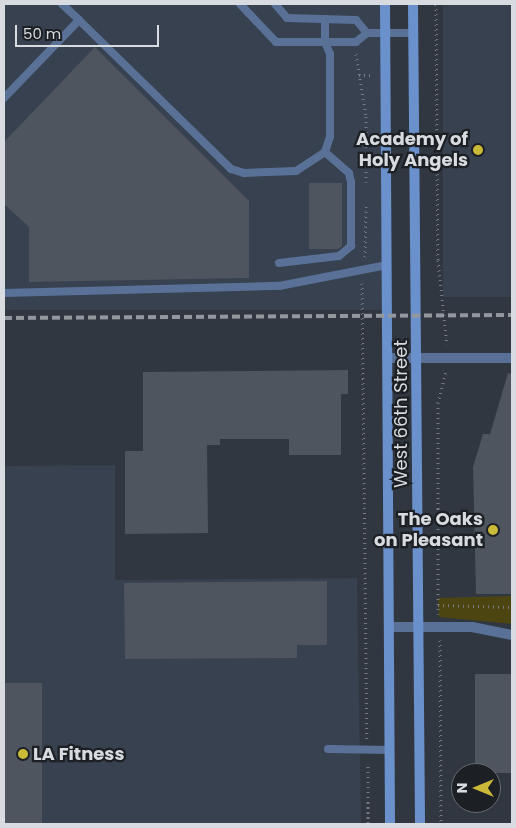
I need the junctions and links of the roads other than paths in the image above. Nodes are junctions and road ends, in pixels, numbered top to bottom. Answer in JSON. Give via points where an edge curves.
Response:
{"nodes":[{"id":1,"x":62,"y":4,"type":"edge"},
{"id":2,"x":240,"y":4,"type":"edge"},
{"id":3,"x":274,"y":4,"type":"edge"},
{"id":4,"x":385,"y":4,"type":"edge"},
{"id":5,"x":413,"y":4,"type":"edge"},
{"id":6,"x":325,"y":19,"type":"junction"},
{"id":7,"x":79,"y":20,"type":"junction"},
{"id":8,"x":368,"y":34,"type":"junction"},
{"id":9,"x":385,"y":34,"type":"junction"},
{"id":10,"x":413,"y":34,"type":"junction"},
{"id":11,"x":324,"y":42,"type":"junction"},
{"id":12,"x":4,"y":98,"type":"edge"},
{"id":13,"x":324,"y":152,"type":"junction"},
{"id":14,"x":279,"y":263,"type":"dead end"},
{"id":15,"x":387,"y":265,"type":"junction"},
{"id":16,"x":4,"y":292,"type":"edge"},
{"id":17,"x":387,"y":358,"type":"junction"},
{"id":18,"x":417,"y":358,"type":"junction"},
{"id":19,"x":512,"y":358,"type":"edge"},
{"id":20,"x":418,"y":626,"type":"junction"},
{"id":21,"x":389,"y":627,"type":"junction"},
{"id":22,"x":512,"y":635,"type":"edge"},
{"id":23,"x":328,"y":749,"type":"dead end"},
{"id":24,"x":390,"y":750,"type":"junction"},
{"id":25,"x":390,"y":824,"type":"edge"},
{"id":26,"x":420,"y":824,"type":"edge"}],
"edges":[{"from":1,"to":7,"type":"lane"},
{"from":2,"to":11,"type":"lane","via":[[276,42]]},
{"from":3,"to":6,"type":"lane","via":[[287,18]]},
{"from":4,"to":9,"type":"main road","name":"West 66th Street"},
{"from":5,"to":10,"type":"main road","name":"West 66th Street"},
{"from":6,"to":8,"type":"lane","via":[[356,20]]},
{"from":6,"to":11,"type":"lane"},
{"from":7,"to":12,"type":"lane"},
{"from":7,"to":13,"type":"lane","via":[[231,169],[244,174],[296,171]]},
{"from":8,"to":9,"type":"lane"},
{"from":8,"to":11,"type":"lane","via":[[356,42]]},
{"from":9,"to":10,"type":"lane"},
{"from":9,"to":15,"type":"main road","name":"West 66th Street"},
{"from":10,"to":18,"type":"main road","name":"West 66th Street"},
{"from":11,"to":13,"type":"lane","via":[[330,54],[330,137]]},
{"from":13,"to":14,"type":"lane","via":[[349,173],[352,182],[350,246],[339,256]]},
{"from":15,"to":16,"type":"lane","via":[[279,286]]},
{"from":15,"to":17,"type":"main road","name":"West 66th Street"},
{"from":17,"to":18,"type":"street"},
{"from":17,"to":21,"type":"main road","name":"West 66th Street"},
{"from":18,"to":19,"type":"street"},
{"from":18,"to":20,"type":"main road","name":"West 66th Street"},
{"from":20,"to":21,"type":"street"},
{"from":20,"to":22,"type":"street"},
{"from":20,"to":26,"type":"main road","name":"West 66th Street"},
{"from":21,"to":24,"type":"main road","name":"West 66th Street"},
{"from":23,"to":24,"type":"lane"},
{"from":24,"to":25,"type":"main road","name":"West 66th Street"}]}
